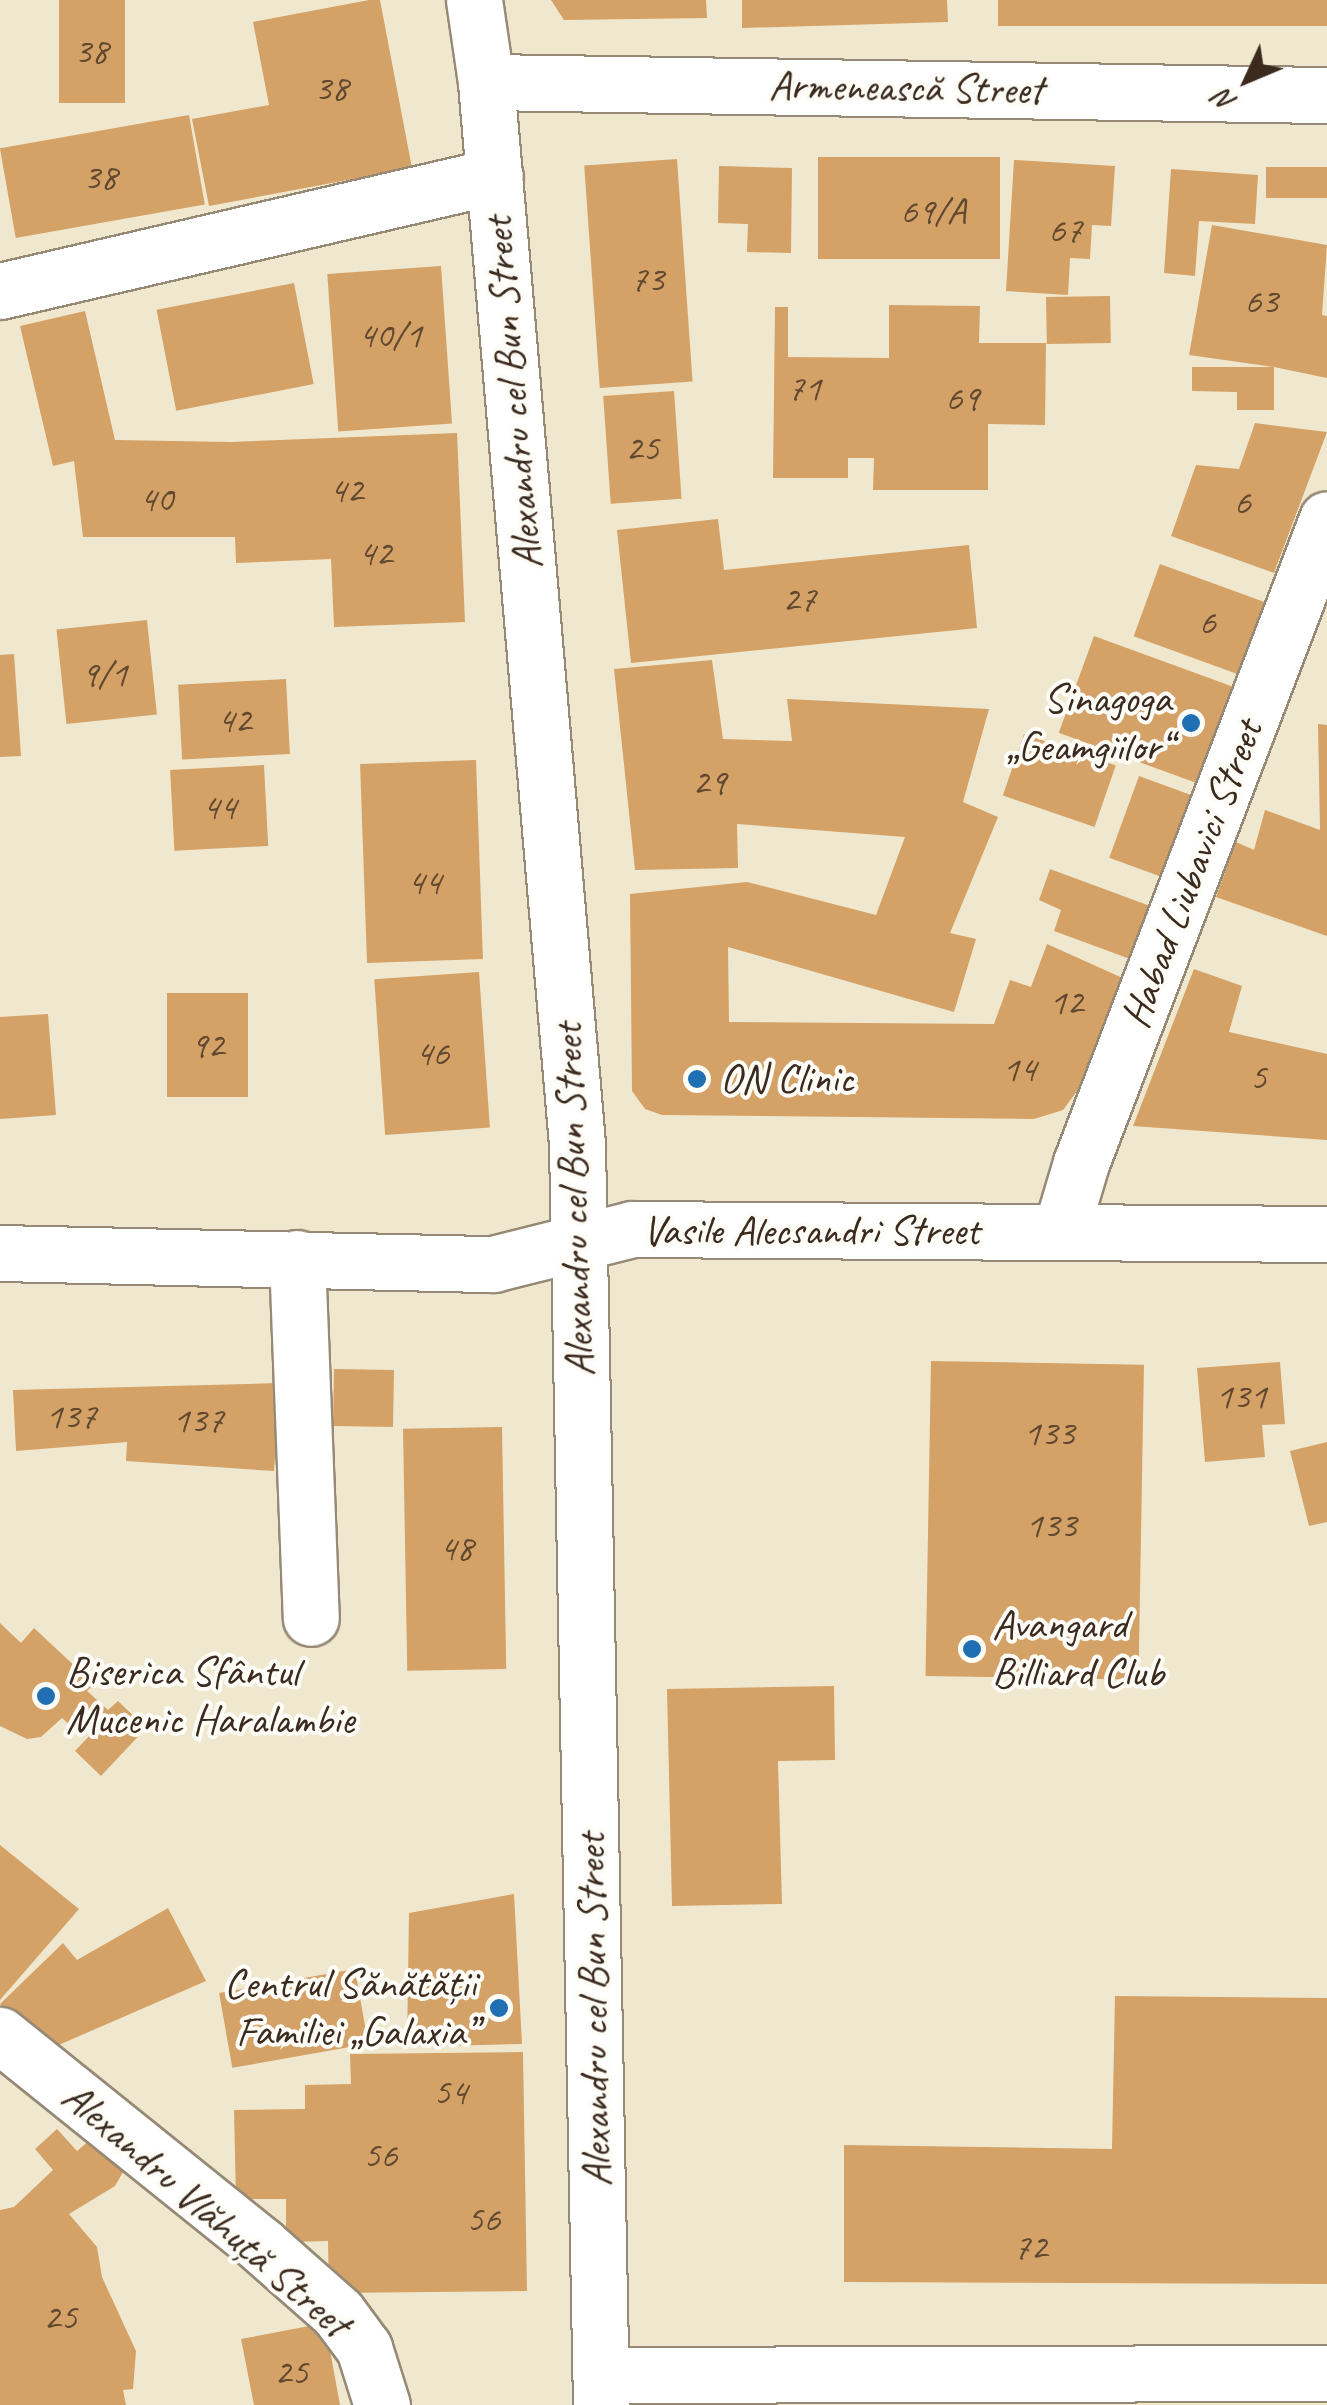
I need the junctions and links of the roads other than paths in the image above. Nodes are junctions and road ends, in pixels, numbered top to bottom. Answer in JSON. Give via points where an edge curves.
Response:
{"nodes":[{"id":1,"x":474,"y":0,"type":"edge"},
{"id":2,"x":486,"y":82,"type":"junction"},
{"id":3,"x":1327,"y":95,"type":"edge"},
{"id":4,"x":495,"y":176,"type":"junction"},
{"id":5,"x":0,"y":291,"type":"edge"},
{"id":6,"x":1327,"y":519,"type":"edge"},
{"id":7,"x":1060,"y":1230,"type":"junction"},
{"id":8,"x":1327,"y":1234,"type":"edge"},
{"id":9,"x":579,"y":1243,"type":"junction"},
{"id":10,"x":0,"y":1253,"type":"edge"},
{"id":11,"x":297,"y":1258,"type":"junction"},
{"id":12,"x":311,"y":1618,"type":"dead end"},
{"id":13,"x":0,"y":2035,"type":"edge"},
{"id":14,"x":1327,"y":2374,"type":"edge"},
{"id":15,"x":601,"y":2390,"type":"edge"},
{"id":16,"x":382,"y":2405,"type":"edge"}],
"edges":[{"from":1,"to":2,"type":"main road","name":"Alexandru cel Bun Street"},
{"from":2,"to":3,"type":"main road","name":"Armenească Street"},
{"from":2,"to":4,"type":"main road","name":"Alexandru cel Bun Street"},
{"from":4,"to":5,"type":"main road"},
{"from":4,"to":9,"type":"main road","name":"Alexandru cel Bun Street","via":[[577,1144]]},
{"from":6,"to":7,"type":"main road","name":"Habad Liubavici Street"},
{"from":7,"to":8,"type":"main road","name":"Vasile Alecsandri Street"},
{"from":7,"to":9,"type":"main road","name":"Vasile Alecsandri Street","via":[[632,1229]]},
{"from":9,"to":11,"type":"main road","name":"Vasile Alecsandri Street","via":[[493,1264]]},
{"from":9,"to":15,"type":"main road","name":"Alexandru cel Bun Street"},
{"from":10,"to":11,"type":"main road","name":"Vasile Alecsandri Street"},
{"from":11,"to":12,"type":"main road"},
{"from":13,"to":16,"type":"main road","name":"Alexandru Vlăhuță Street","via":[[338,2313],[364,2348]]},
{"from":14,"to":15,"type":"main road"}]}
